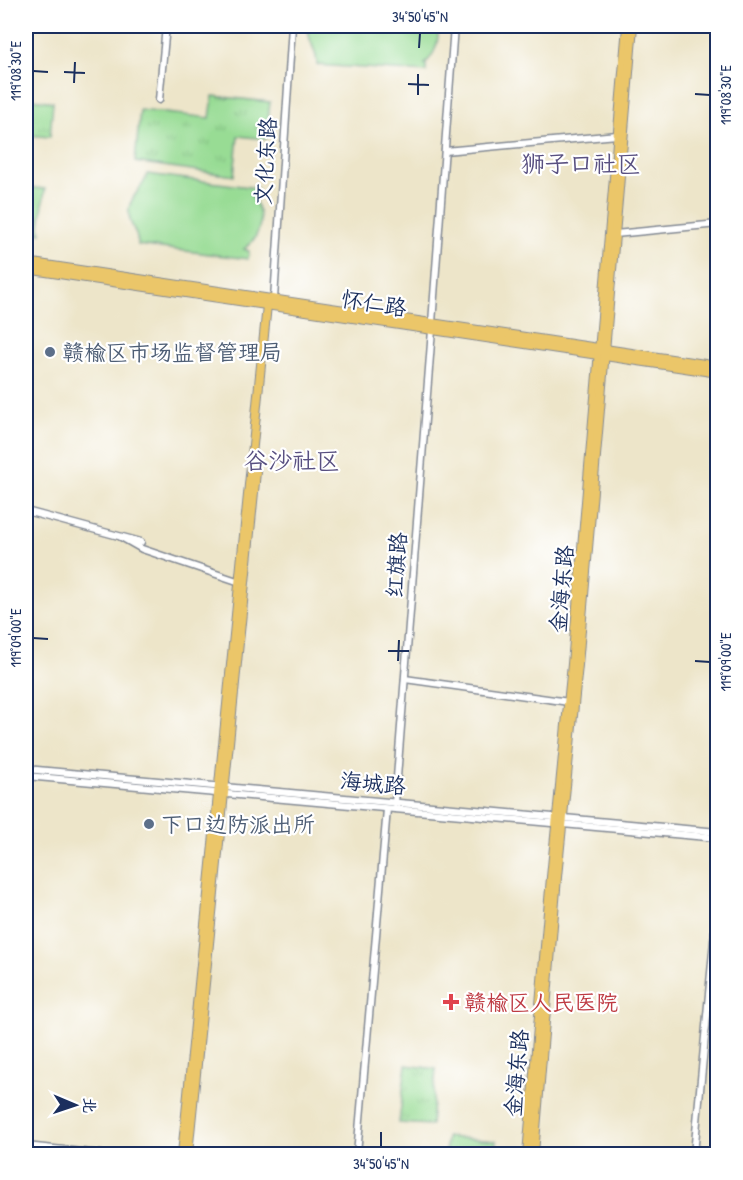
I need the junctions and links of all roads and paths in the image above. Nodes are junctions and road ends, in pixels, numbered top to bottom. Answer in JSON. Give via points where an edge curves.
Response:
{"nodes":[{"id":1,"x":166,"y":26,"type":"edge"},
{"id":2,"x":292,"y":26,"type":"edge"},
{"id":3,"x":454,"y":26,"type":"edge"},
{"id":4,"x":627,"y":26,"type":"edge"},
{"id":5,"x":633,"y":26,"type":"edge"},
{"id":6,"x":159,"y":100,"type":"dead end"},
{"id":7,"x":617,"y":135,"type":"junction"},
{"id":8,"x":445,"y":151,"type":"junction"},
{"id":9,"x":717,"y":224,"type":"edge"},
{"id":10,"x":615,"y":234,"type":"junction"},
{"id":11,"x":26,"y":262,"type":"edge"},
{"id":12,"x":26,"y":269,"type":"edge"},
{"id":13,"x":271,"y":303,"type":"junction"},
{"id":14,"x":432,"y":326,"type":"junction"},
{"id":15,"x":602,"y":352,"type":"junction"},
{"id":16,"x":717,"y":366,"type":"edge"},
{"id":17,"x":717,"y":373,"type":"edge"},
{"id":18,"x":26,"y":511,"type":"edge"},
{"id":19,"x":121,"y":537,"type":"junction"},
{"id":20,"x":141,"y":542,"type":"dead end"},
{"id":21,"x":240,"y":582,"type":"junction"},
{"id":22,"x":405,"y":679,"type":"junction"},
{"id":23,"x":569,"y":702,"type":"junction"},
{"id":24,"x":26,"y":769,"type":"edge"},
{"id":25,"x":26,"y":776,"type":"edge"},
{"id":26,"x":222,"y":790,"type":"junction"},
{"id":27,"x":395,"y":803,"type":"junction"},
{"id":28,"x":387,"y":808,"type":"junction"},
{"id":29,"x":560,"y":821,"type":"junction"},
{"id":30,"x":717,"y":832,"type":"edge"},
{"id":31,"x":717,"y":838,"type":"edge"},
{"id":32,"x":717,"y":898,"type":"edge"},
{"id":33,"x":26,"y":1146,"type":"edge"},
{"id":34,"x":101,"y":1155,"type":"edge"},
{"id":35,"x":182,"y":1155,"type":"edge"},
{"id":36,"x":188,"y":1155,"type":"edge"},
{"id":37,"x":357,"y":1155,"type":"edge"},
{"id":38,"x":527,"y":1155,"type":"edge"},
{"id":39,"x":534,"y":1155,"type":"edge"},
{"id":40,"x":694,"y":1155,"type":"edge"}],
"edges":[{"from":1,"to":6,"type":"street"},
{"from":2,"to":13,"type":"street","name":"文化东路"},
{"from":3,"to":8,"type":"street","name":"红旗路"},
{"from":4,"to":7,"type":"main road","name":"金海东路"},
{"from":5,"to":10,"type":"main road","name":"金海东路"},
{"from":7,"to":8,"type":"street"},
{"from":7,"to":15,"type":"main road","name":"金海东路"},
{"from":8,"to":14,"type":"street","name":"红旗路"},
{"from":9,"to":10,"type":"street"},
{"from":10,"to":15,"type":"main road","name":"金海东路"},
{"from":11,"to":13,"type":"main road","name":"怀仁路"},
{"from":12,"to":13,"type":"main road","name":"怀仁路"},
{"from":13,"to":14,"type":"main road","name":"怀仁路"},
{"from":13,"to":21,"type":"main road"},
{"from":13,"to":26,"type":"main road"},
{"from":14,"to":15,"type":"main road","name":"怀仁路"},
{"from":14,"to":22,"type":"street","name":"红旗路"},
{"from":15,"to":16,"type":"main road","name":"怀仁路"},
{"from":15,"to":17,"type":"main road","name":"怀仁路"},
{"from":15,"to":23,"type":"main road","name":"金海东路"},
{"from":15,"to":29,"type":"main road","name":"金海东路","via":[[579,665]]},
{"from":18,"to":19,"type":"street"},
{"from":19,"to":20,"type":"street"},
{"from":19,"to":21,"type":"street","via":[[142,549]]},
{"from":21,"to":26,"type":"main road"},
{"from":22,"to":23,"type":"street"},
{"from":22,"to":27,"type":"street","name":"红旗路"},
{"from":23,"to":29,"type":"main road","name":"金海东路"},
{"from":24,"to":26,"type":"street","name":"海城路"},
{"from":25,"to":26,"type":"street","name":"海城路"},
{"from":26,"to":27,"type":"street","name":"海城路"},
{"from":26,"to":28,"type":"street","name":"海城路"},
{"from":26,"to":35,"type":"main road"},
{"from":26,"to":36,"type":"main road"},
{"from":27,"to":29,"type":"street","name":"海城路"},
{"from":28,"to":29,"type":"street","name":"海城路"},
{"from":28,"to":37,"type":"street"},
{"from":29,"to":30,"type":"street","name":"海城路"},
{"from":29,"to":31,"type":"street","name":"海城路"},
{"from":29,"to":38,"type":"main road","name":"金海东路"},
{"from":29,"to":39,"type":"main road","name":"金海东路"},
{"from":32,"to":40,"type":"street"},
{"from":33,"to":34,"type":"street"}]}
